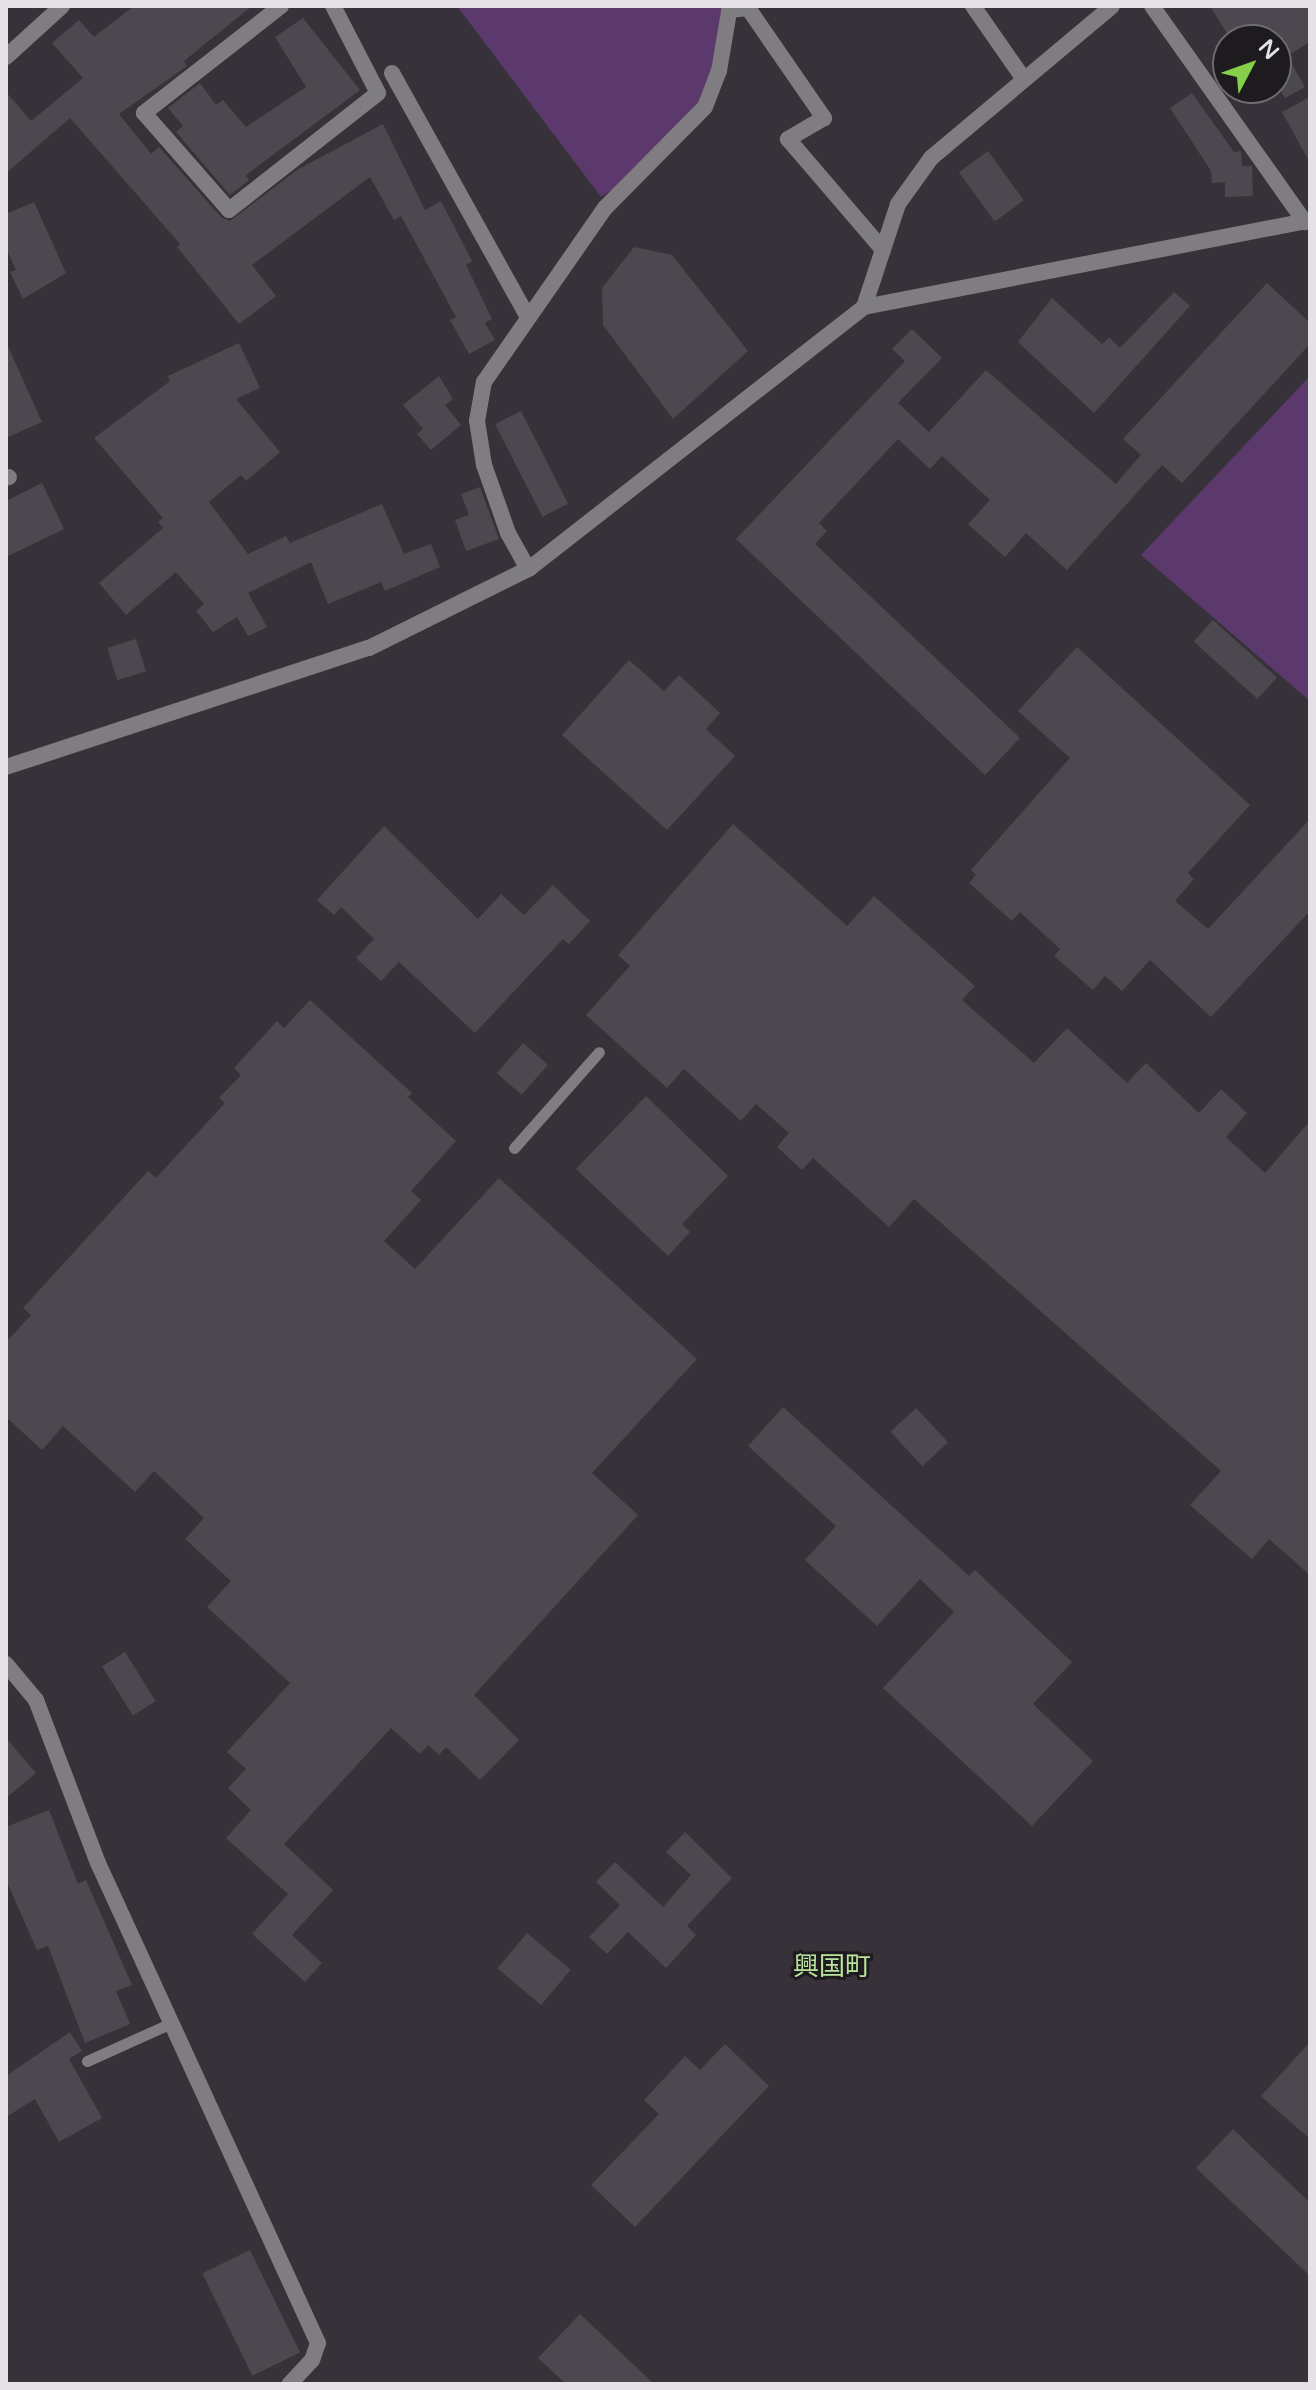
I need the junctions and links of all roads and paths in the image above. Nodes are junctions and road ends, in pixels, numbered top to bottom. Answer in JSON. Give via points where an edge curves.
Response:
{"nodes":[{"id":1,"x":62,"y":6,"type":"edge"},
{"id":2,"x":281,"y":6,"type":"edge"},
{"id":3,"x":333,"y":6,"type":"edge"},
{"id":4,"x":973,"y":6,"type":"edge"},
{"id":5,"x":1112,"y":6,"type":"edge"},
{"id":6,"x":1152,"y":6,"type":"edge"},
{"id":7,"x":730,"y":8,"type":"edge"},
{"id":8,"x":6,"y":57,"type":"edge"},
{"id":9,"x":392,"y":73,"type":"dead end"},
{"id":10,"x":1023,"y":78,"type":"junction"},
{"id":11,"x":1308,"y":221,"type":"edge"},
{"id":12,"x":883,"y":250,"type":"junction"},
{"id":13,"x":864,"y":307,"type":"junction"},
{"id":14,"x":527,"y":316,"type":"junction"},
{"id":15,"x":528,"y":569,"type":"junction"},
{"id":16,"x":6,"y":767,"type":"edge"},
{"id":17,"x":599,"y":1052,"type":"dead end"},
{"id":18,"x":514,"y":1148,"type":"dead end"},
{"id":19,"x":6,"y":1664,"type":"edge"},
{"id":20,"x":171,"y":2023,"type":"junction"},
{"id":21,"x":87,"y":2061,"type":"dead end"},
{"id":22,"x":290,"y":2384,"type":"edge"}],
"edges":[{"from":1,"to":8,"type":"street"},
{"from":2,"to":3,"type":"street","via":[[144,113],[229,210],[378,93]]},
{"from":4,"to":10,"type":"street"},
{"from":5,"to":10,"type":"street"},
{"from":6,"to":11,"type":"street"},
{"from":7,"to":12,"type":"street","via":[[748,8],[824,118],[788,139]]},
{"from":7,"to":14,"type":"street","via":[[719,71],[705,107],[605,208]]},
{"from":9,"to":14,"type":"street"},
{"from":10,"to":12,"type":"street","via":[[931,158],[898,204]]},
{"from":11,"to":13,"type":"street"},
{"from":12,"to":13,"type":"street"},
{"from":13,"to":15,"type":"street"},
{"from":14,"to":15,"type":"street","via":[[484,382],[477,421],[484,465],[508,533]]},
{"from":15,"to":16,"type":"street","via":[[369,648]]},
{"from":17,"to":18,"type":"lane"},
{"from":19,"to":20,"type":"street","via":[[36,1700],[98,1863]]},
{"from":20,"to":21,"type":"lane"},
{"from":20,"to":22,"type":"street","via":[[318,2343],[312,2360]]}]}
